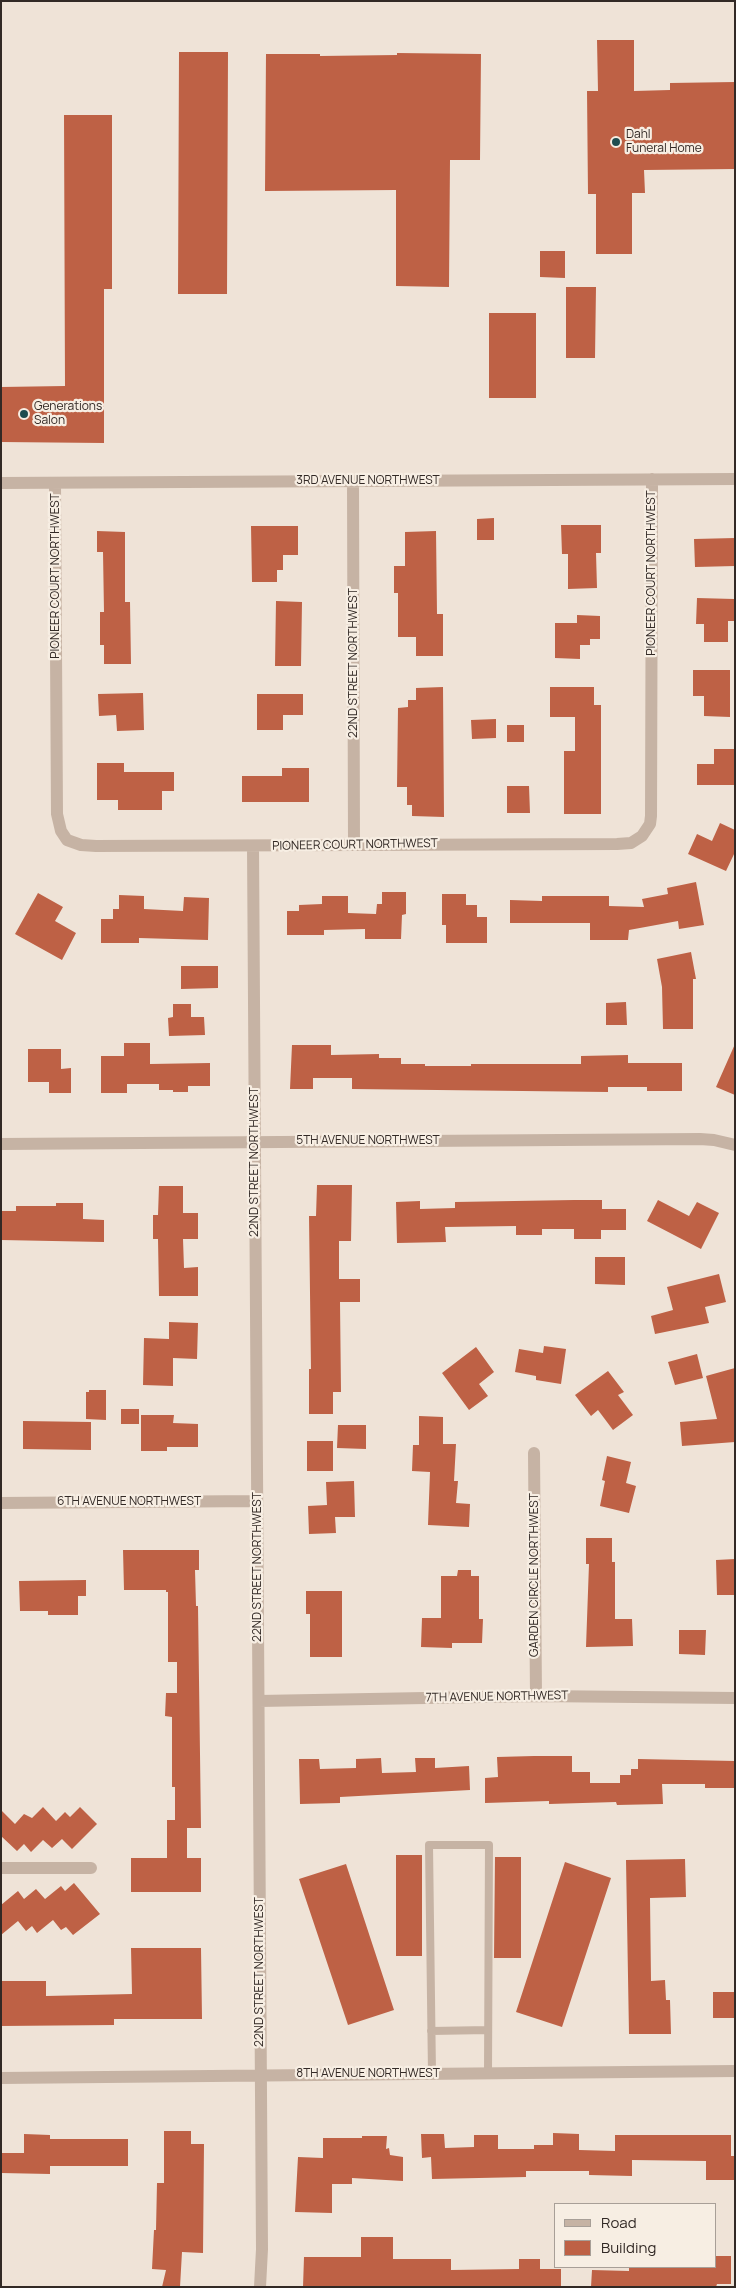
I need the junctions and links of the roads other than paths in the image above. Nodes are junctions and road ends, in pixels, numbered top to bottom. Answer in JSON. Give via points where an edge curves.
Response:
{"nodes":[{"id":1,"x":652,"y":479,"type":"junction"},
{"id":2,"x":735,"y":479,"type":"edge"},
{"id":3,"x":353,"y":481,"type":"junction"},
{"id":4,"x":1,"y":483,"type":"edge"},
{"id":5,"x":56,"y":483,"type":"junction"},
{"id":6,"x":354,"y":844,"type":"junction"},
{"id":7,"x":254,"y":846,"type":"junction"},
{"id":8,"x":255,"y":1142,"type":"junction"},
{"id":9,"x":1,"y":1144,"type":"edge"},
{"id":10,"x":735,"y":1145,"type":"edge"},
{"id":11,"x":534,"y":1453,"type":"dead end"},
{"id":12,"x":257,"y":1501,"type":"junction"},
{"id":13,"x":1,"y":1503,"type":"edge"},
{"id":14,"x":536,"y":1696,"type":"junction"},
{"id":15,"x":735,"y":1698,"type":"edge"},
{"id":16,"x":259,"y":1700,"type":"junction"},
{"id":17,"x":1,"y":1868,"type":"edge"},
{"id":18,"x":91,"y":1868,"type":"dead end"},
{"id":19,"x":488,"y":2030,"type":"junction"},
{"id":20,"x":431,"y":2031,"type":"junction"},
{"id":21,"x":735,"y":2071,"type":"edge"},
{"id":22,"x":488,"y":2073,"type":"junction"},
{"id":23,"x":432,"y":2074,"type":"junction"},
{"id":24,"x":261,"y":2075,"type":"junction"},
{"id":25,"x":1,"y":2078,"type":"edge"},
{"id":26,"x":260,"y":2287,"type":"edge"}],
"edges":[{"from":1,"to":2,"type":"street","name":"3RD AVENUE NORTHWEST"},
{"from":1,"to":3,"type":"street","name":"3RD AVENUE NORTHWEST"},
{"from":1,"to":6,"type":"street","name":"PIONEER COURT NORTHWEST","via":[[652,816],[642,836],[631,843],[617,844]]},
{"from":3,"to":5,"type":"street","name":"3RD AVENUE NORTHWEST"},
{"from":3,"to":6,"type":"street","name":"22ND STREET NORTHWEST"},
{"from":4,"to":5,"type":"street","name":"3RD AVENUE NORTHWEST"},
{"from":5,"to":7,"type":"street","name":"PIONEER COURT NORTHWEST","via":[[57,814],[63,836],[76,844],[96,846]]},
{"from":6,"to":7,"type":"street","name":"PIONEER COURT NORTHWEST"},
{"from":7,"to":8,"type":"street","name":"22ND STREET NORTHWEST"},
{"from":8,"to":9,"type":"street","name":"5TH AVENUE NORTHWEST"},
{"from":8,"to":10,"type":"street","name":"5TH AVENUE NORTHWEST","via":[[714,1140]]},
{"from":8,"to":12,"type":"street","name":"22ND STREET NORTHWEST"},
{"from":11,"to":14,"type":"street","name":"GARDEN CIRCLE NORTHWEST"},
{"from":12,"to":13,"type":"street","name":"6TH AVENUE NORTHWEST"},
{"from":12,"to":16,"type":"street","name":"22ND STREET NORTHWEST"},
{"from":14,"to":15,"type":"street","name":"7TH AVENUE NORTHWEST"},
{"from":14,"to":16,"type":"street","name":"7TH AVENUE NORTHWEST"},
{"from":16,"to":24,"type":"street","name":"22ND STREET NORTHWEST"},
{"from":17,"to":18,"type":"street"},
{"from":19,"to":20,"type":"lane"},
{"from":19,"to":20,"type":"lane","via":[[489,1845],[429,1845]]},
{"from":19,"to":22,"type":"lane"},
{"from":20,"to":23,"type":"lane"},
{"from":21,"to":22,"type":"street","name":"8TH AVENUE NORTHWEST"},
{"from":22,"to":23,"type":"street","name":"8TH AVENUE NORTHWEST"},
{"from":23,"to":24,"type":"street","name":"8TH AVENUE NORTHWEST"},
{"from":24,"to":25,"type":"street","name":"8TH AVENUE NORTHWEST"},
{"from":24,"to":26,"type":"street","name":"22ND STREET NORTHWEST"}]}
